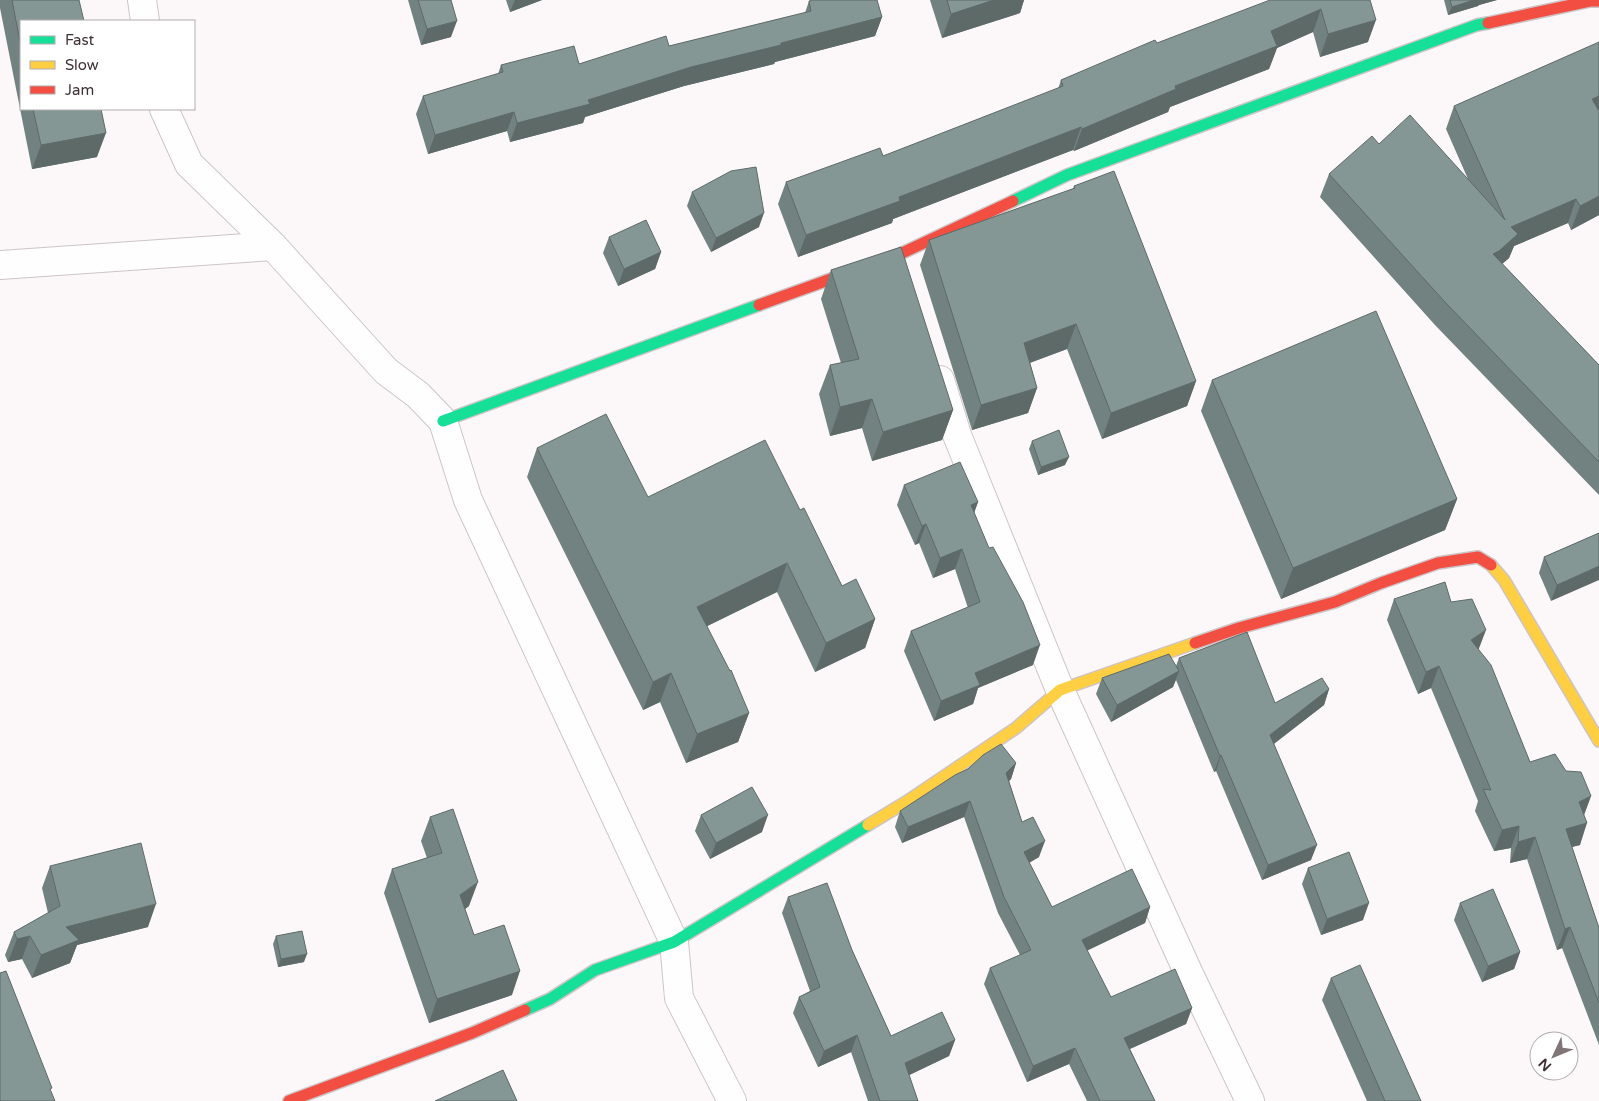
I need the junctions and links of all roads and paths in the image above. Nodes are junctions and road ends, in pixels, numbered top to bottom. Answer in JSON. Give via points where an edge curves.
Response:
{"nodes":[{"id":1,"x":142,"y":0,"type":"edge"},
{"id":2,"x":1599,"y":1,"type":"edge"},
{"id":3,"x":145,"y":20,"type":"edge"},
{"id":4,"x":164,"y":110,"type":"edge"},
{"id":5,"x":273,"y":246,"type":"junction"},
{"id":6,"x":0,"y":265,"type":"edge"},
{"id":7,"x":933,"y":359,"type":"edge"},
{"id":8,"x":443,"y":421,"type":"junction"},
{"id":9,"x":1060,"y":690,"type":"junction"},
{"id":10,"x":1599,"y":741,"type":"edge"},
{"id":11,"x":674,"y":942,"type":"junction"},
{"id":12,"x":289,"y":1101,"type":"edge"},
{"id":13,"x":732,"y":1101,"type":"edge"},
{"id":14,"x":1250,"y":1101,"type":"edge"}],
"edges":[{"from":1,"to":3,"type":"street"},
{"from":2,"to":8,"type":"street","via":[[1477,25],[1067,175],[903,264],[642,347]]},
{"from":4,"to":5,"type":"street","via":[[189,164]]},
{"from":5,"to":6,"type":"street"},
{"from":5,"to":8,"type":"street","via":[[386,371],[418,394]]},
{"from":7,"to":9,"type":"street","via":[[957,435]]},
{"from":8,"to":11,"type":"street","via":[[468,500]]},
{"from":9,"to":10,"type":"street","via":[[1239,628],[1335,602],[1438,563],[1478,557],[1493,566],[1504,580]]},
{"from":9,"to":11,"type":"street","via":[[1016,728],[906,802]]},
{"from":9,"to":14,"type":"street"},
{"from":11,"to":12,"type":"street","via":[[594,970],[550,999],[472,1033]]},
{"from":11,"to":13,"type":"street","via":[[679,998]]}]}
